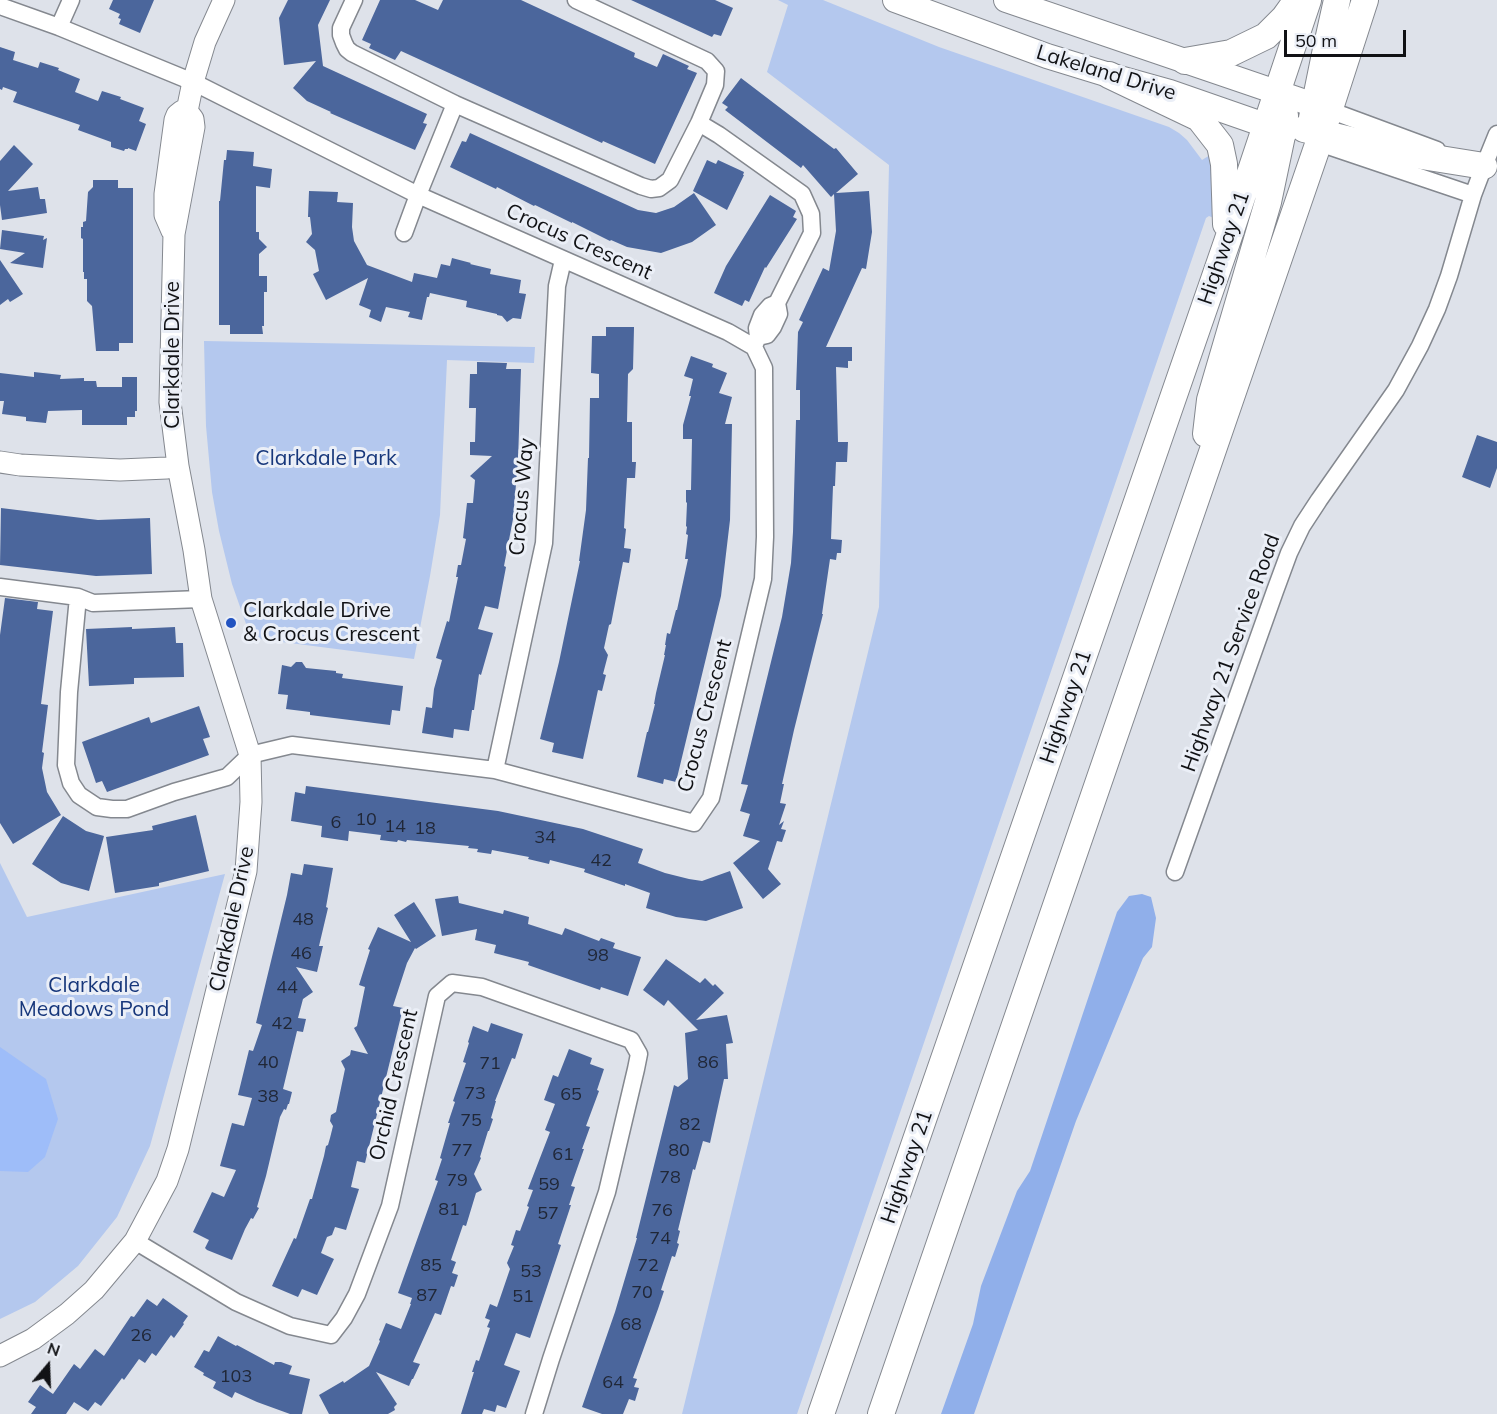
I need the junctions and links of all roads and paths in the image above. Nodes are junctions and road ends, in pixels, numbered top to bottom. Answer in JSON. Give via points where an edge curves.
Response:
{"nodes":[{"id":1,"x":71,"y":0,"type":"edge"},
{"id":2,"x":224,"y":0,"type":"edge"},
{"id":3,"x":354,"y":0,"type":"edge"},
{"id":4,"x":576,"y":0,"type":"edge"},
{"id":5,"x":895,"y":0,"type":"edge"},
{"id":6,"x":1006,"y":0,"type":"edge"},
{"id":7,"x":1297,"y":0,"type":"edge"},
{"id":8,"x":1308,"y":0,"type":"edge"},
{"id":9,"x":1337,"y":0,"type":"edge"},
{"id":10,"x":1365,"y":0,"type":"edge"},
{"id":11,"x":0,"y":6,"type":"edge"},
{"id":12,"x":59,"y":27,"type":"junction"},
{"id":13,"x":1185,"y":61,"type":"junction"},
{"id":14,"x":1109,"y":75,"type":"junction"},
{"id":15,"x":193,"y":81,"type":"junction"},
{"id":16,"x":1277,"y":92,"type":"junction"},
{"id":17,"x":455,"y":104,"type":"junction"},
{"id":18,"x":699,"y":123,"type":"junction"},
{"id":19,"x":1319,"y":124,"type":"junction"},
{"id":20,"x":1277,"y":127,"type":"junction"},
{"id":21,"x":1497,"y":134,"type":"edge"},
{"id":22,"x":1484,"y":166,"type":"junction"},
{"id":23,"x":418,"y":195,"type":"junction"},
{"id":24,"x":1473,"y":195,"type":"junction"},
{"id":25,"x":404,"y":233,"type":"dead end"},
{"id":26,"x":1227,"y":242,"type":"junction"},
{"id":27,"x":563,"y":260,"type":"junction"},
{"id":28,"x":756,"y":342,"type":"junction"},
{"id":29,"x":0,"y":462,"type":"edge"},
{"id":30,"x":177,"y":466,"type":"junction"},
{"id":31,"x":1199,"y":488,"type":"junction"},
{"id":32,"x":0,"y":587,"type":"edge"},
{"id":33,"x":78,"y":597,"type":"junction"},
{"id":34,"x":201,"y":599,"type":"junction"},
{"id":35,"x":250,"y":755,"type":"junction"},
{"id":36,"x":495,"y":770,"type":"junction"},
{"id":37,"x":1175,"y":872,"type":"dead end"},
{"id":38,"x":135,"y":1241,"type":"junction"},
{"id":39,"x":0,"y":1356,"type":"edge"},
{"id":40,"x":534,"y":1414,"type":"edge"},
{"id":41,"x":821,"y":1414,"type":"edge"},
{"id":42,"x":881,"y":1414,"type":"edge"}],
"edges":[{"from":1,"to":12,"type":"street"},
{"from":2,"to":15,"type":"street","name":"Clarkdale Drive"},
{"from":3,"to":17,"type":"street","via":[[341,28],[347,49]]},
{"from":4,"to":18,"type":"street","via":[[708,61],[716,72],[715,85]]},
{"from":5,"to":14,"type":"main road","name":"Lakeland Drive"},
{"from":6,"to":13,"type":"main road","name":"Lakeland Drive"},
{"from":7,"to":13,"type":"main road","via":[[1266,36],[1231,53]]},
{"from":8,"to":16,"type":"main road","name":"Highway 21"},
{"from":9,"to":19,"type":"main road","via":[[1324,54]]},
{"from":10,"to":19,"type":"main road"},
{"from":11,"to":12,"type":"street","name":"Crocus Crescent"},
{"from":12,"to":15,"type":"street","name":"Crocus Crescent"},
{"from":13,"to":16,"type":"main road","name":"Lakeland Drive"},
{"from":14,"to":20,"type":"main road","name":"Lakeland Drive"},
{"from":14,"to":26,"type":"main road","via":[[1199,118],[1220,145]]},
{"from":15,"to":23,"type":"street","name":"Crocus Crescent"},
{"from":15,"to":30,"type":"street","name":"Clarkdale Drive","via":[[188,111],[194,127],[174,234],[170,402]]},
{"from":16,"to":19,"type":"main road","name":"Lakeland Drive"},
{"from":16,"to":20,"type":"main road","name":"Highway 21"},
{"from":17,"to":18,"type":"street","via":[[651,189],[670,180]]},
{"from":17,"to":23,"type":"street"},
{"from":18,"to":28,"type":"street","via":[[802,194],[811,214],[812,233],[777,303],[762,315]]},
{"from":19,"to":20,"type":"main road"},
{"from":19,"to":22,"type":"main road","via":[[1409,154]]},
{"from":19,"to":24,"type":"street"},
{"from":19,"to":31,"type":"main road"},
{"from":20,"to":26,"type":"main road","name":"Highway 21"},
{"from":20,"to":31,"type":"main road","via":[[1268,202],[1210,400]]},
{"from":21,"to":22,"type":"street","name":"Highway 21 Service Road"},
{"from":22,"to":24,"type":"street","name":"Highway 21 Service Road"},
{"from":23,"to":25,"type":"street"},
{"from":23,"to":27,"type":"street","name":"Crocus Crescent"},
{"from":24,"to":37,"type":"street","name":"Highway 21 Service Road","via":[[1449,276],[1420,346],[1396,390],[1302,526],[1289,553]]},
{"from":26,"to":41,"type":"main road","name":"Highway 21"},
{"from":27,"to":28,"type":"street","name":"Crocus Crescent"},
{"from":27,"to":36,"type":"street","name":"Crocus Way","via":[[557,286],[544,543]]},
{"from":28,"to":36,"type":"street","name":"Crocus Crescent","via":[[764,368],[764,579],[711,798],[694,823]]},
{"from":29,"to":30,"type":"street","via":[[120,470]]},
{"from":30,"to":34,"type":"street","name":"Clarkdale Drive"},
{"from":31,"to":42,"type":"main road"},
{"from":32,"to":33,"type":"street"},
{"from":33,"to":34,"type":"street","via":[[93,603]]},
{"from":33,"to":35,"type":"street","via":[[66,765],[79,795],[97,807],[127,809],[227,777]]},
{"from":34,"to":35,"type":"street","name":"Clarkdale Drive"},
{"from":35,"to":36,"type":"street","name":"Crocus Crescent","via":[[291,745]]},
{"from":35,"to":38,"type":"street","name":"Clarkdale Drive","via":[[252,802],[246,872],[178,1149],[167,1181]]},
{"from":38,"to":39,"type":"street","name":"Clarkdale Drive","via":[[94,1290],[67,1314],[33,1339]]},
{"from":38,"to":40,"type":"street","name":"Orchid Crescent","via":[[236,1302],[290,1326],[331,1335],[357,1294],[390,1206],[437,996],[452,983],[482,987],[631,1040],[639,1054],[607,1192]]}]}
